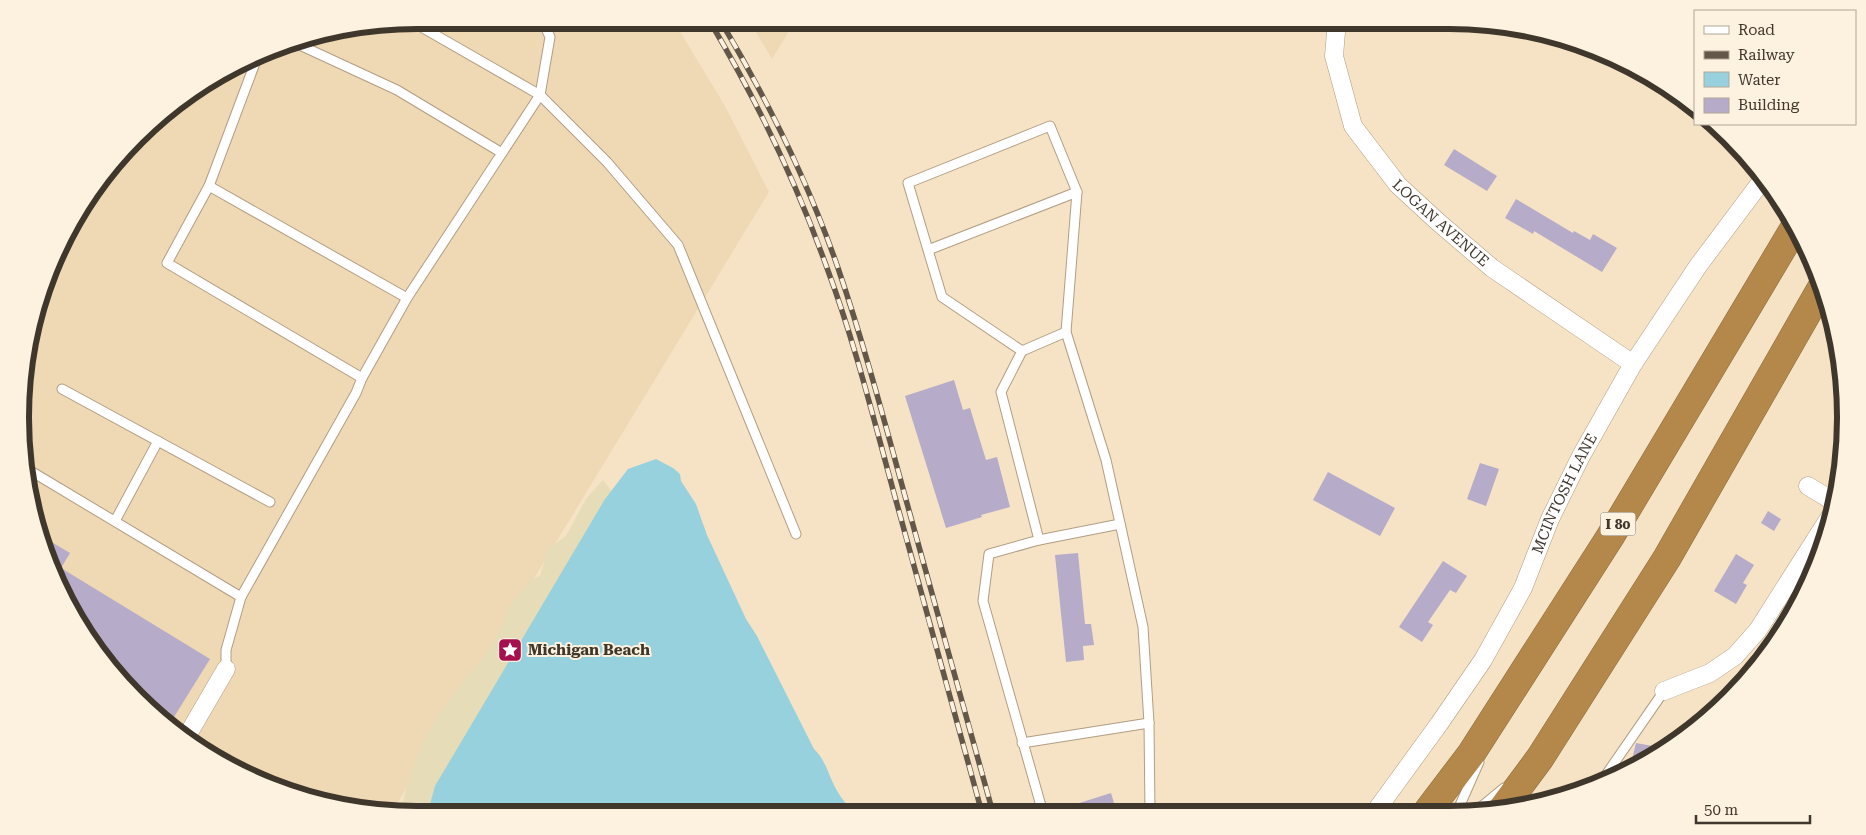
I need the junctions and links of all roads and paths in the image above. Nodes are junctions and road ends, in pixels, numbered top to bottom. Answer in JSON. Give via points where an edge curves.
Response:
{"nodes":[{"id":1,"x":425,"y":29,"type":"edge"},
{"id":2,"x":546,"y":29,"type":"edge"},
{"id":3,"x":1336,"y":29,"type":"edge"},
{"id":4,"x":302,"y":46,"type":"edge"},
{"id":5,"x":254,"y":65,"type":"edge"},
{"id":6,"x":540,"y":94,"type":"junction"},
{"id":7,"x":502,"y":153,"type":"junction"},
{"id":8,"x":1759,"y":184,"type":"edge"},
{"id":9,"x":209,"y":186,"type":"junction"},
{"id":10,"x":1076,"y":192,"type":"junction"},
{"id":11,"x":1791,"y":234,"type":"edge"},
{"id":12,"x":928,"y":250,"type":"junction"},
{"id":13,"x":1818,"y":295,"type":"edge"},
{"id":14,"x":407,"y":298,"type":"junction"},
{"id":15,"x":1066,"y":332,"type":"junction"},
{"id":16,"x":1022,"y":351,"type":"junction"},
{"id":17,"x":1633,"y":364,"type":"junction"},
{"id":18,"x":362,"y":378,"type":"junction"},
{"id":19,"x":62,"y":389,"type":"dead end"},
{"id":20,"x":158,"y":441,"type":"junction"},
{"id":21,"x":33,"y":476,"type":"edge"},
{"id":22,"x":1808,"y":486,"type":"dead end"},
{"id":23,"x":1829,"y":499,"type":"edge"},
{"id":24,"x":270,"y":502,"type":"dead end"},
{"id":25,"x":115,"y":522,"type":"junction"},
{"id":26,"x":1120,"y":524,"type":"junction"},
{"id":27,"x":1820,"y":533,"type":"edge"},
{"id":28,"x":796,"y":534,"type":"dead end"},
{"id":29,"x":1039,"y":540,"type":"junction"},
{"id":30,"x":241,"y":597,"type":"junction"},
{"id":31,"x":226,"y":669,"type":"joint"},
{"id":32,"x":1512,"y":689,"type":"junction"},
{"id":33,"x":1664,"y":691,"type":"joint"},
{"id":34,"x":1149,"y":724,"type":"junction"},
{"id":35,"x":189,"y":732,"type":"edge"},
{"id":36,"x":1022,"y":743,"type":"junction"},
{"id":37,"x":1540,"y":758,"type":"junction"},
{"id":38,"x":1608,"y":772,"type":"edge"},
{"id":39,"x":1508,"y":802,"type":"edge"},
{"id":40,"x":1484,"y":804,"type":"edge"},
{"id":41,"x":1041,"y":806,"type":"edge"},
{"id":42,"x":1150,"y":806,"type":"edge"},
{"id":43,"x":1379,"y":806,"type":"edge"},
{"id":44,"x":1432,"y":806,"type":"edge"},
{"id":45,"x":1460,"y":806,"type":"edge"}],
"edges":[{"from":1,"to":6,"type":"lane"},
{"from":2,"to":6,"type":"lane","via":[[550,37]]},
{"from":3,"to":17,"type":"street","name":"LOGAN AVENUE","via":[[1334,56],[1353,126],[1398,185],[1492,268]]},
{"from":4,"to":7,"type":"lane","via":[[397,90]]},
{"from":5,"to":9,"type":"lane"},
{"from":6,"to":7,"type":"lane"},
{"from":6,"to":28,"type":"lane","via":[[607,162],[678,245]]},
{"from":7,"to":14,"type":"lane"},
{"from":8,"to":17,"type":"street","name":"MCINTOSH LANE","via":[[1698,266]]},
{"from":9,"to":14,"type":"lane"},
{"from":9,"to":18,"type":"lane","via":[[167,263]]},
{"from":10,"to":12,"type":"lane"},
{"from":10,"to":12,"type":"lane","via":[[1050,126],[908,183]]},
{"from":10,"to":15,"type":"lane"},
{"from":11,"to":32,"type":"highway","number":"I 80","via":[[1610,537]]},
{"from":12,"to":16,"type":"lane","via":[[942,297]]},
{"from":13,"to":37,"type":"highway","via":[[1668,558]]},
{"from":14,"to":18,"type":"lane"},
{"from":15,"to":16,"type":"lane"},
{"from":15,"to":26,"type":"lane","via":[[1106,460]]},
{"from":16,"to":29,"type":"lane","via":[[1001,392]]},
{"from":17,"to":43,"type":"street","name":"MCINTOSH LANE","via":[[1550,519],[1523,588],[1483,660]]},
{"from":18,"to":30,"type":"lane"},
{"from":19,"to":20,"type":"lane"},
{"from":20,"to":24,"type":"lane"},
{"from":20,"to":25,"type":"lane"},
{"from":21,"to":25,"type":"lane"},
{"from":22,"to":23,"type":"street"},
{"from":25,"to":30,"type":"lane"},
{"from":26,"to":29,"type":"lane"},
{"from":26,"to":34,"type":"lane","via":[[1143,627]]},
{"from":27,"to":33,"type":"street","via":[[1758,630],[1735,656],[1710,673]]},
{"from":29,"to":36,"type":"lane","via":[[989,554],[983,600]]},
{"from":30,"to":31,"type":"lane","via":[[226,650]]},
{"from":31,"to":35,"type":"street"},
{"from":32,"to":44,"type":"highway","number":"I 80","via":[[1471,754]]},
{"from":32,"to":45,"type":"lane"},
{"from":33,"to":38,"type":"lane"},
{"from":34,"to":36,"type":"lane"},
{"from":34,"to":42,"type":"lane"},
{"from":36,"to":41,"type":"lane"},
{"from":37,"to":39,"type":"highway"},
{"from":37,"to":40,"type":"lane"}]}
